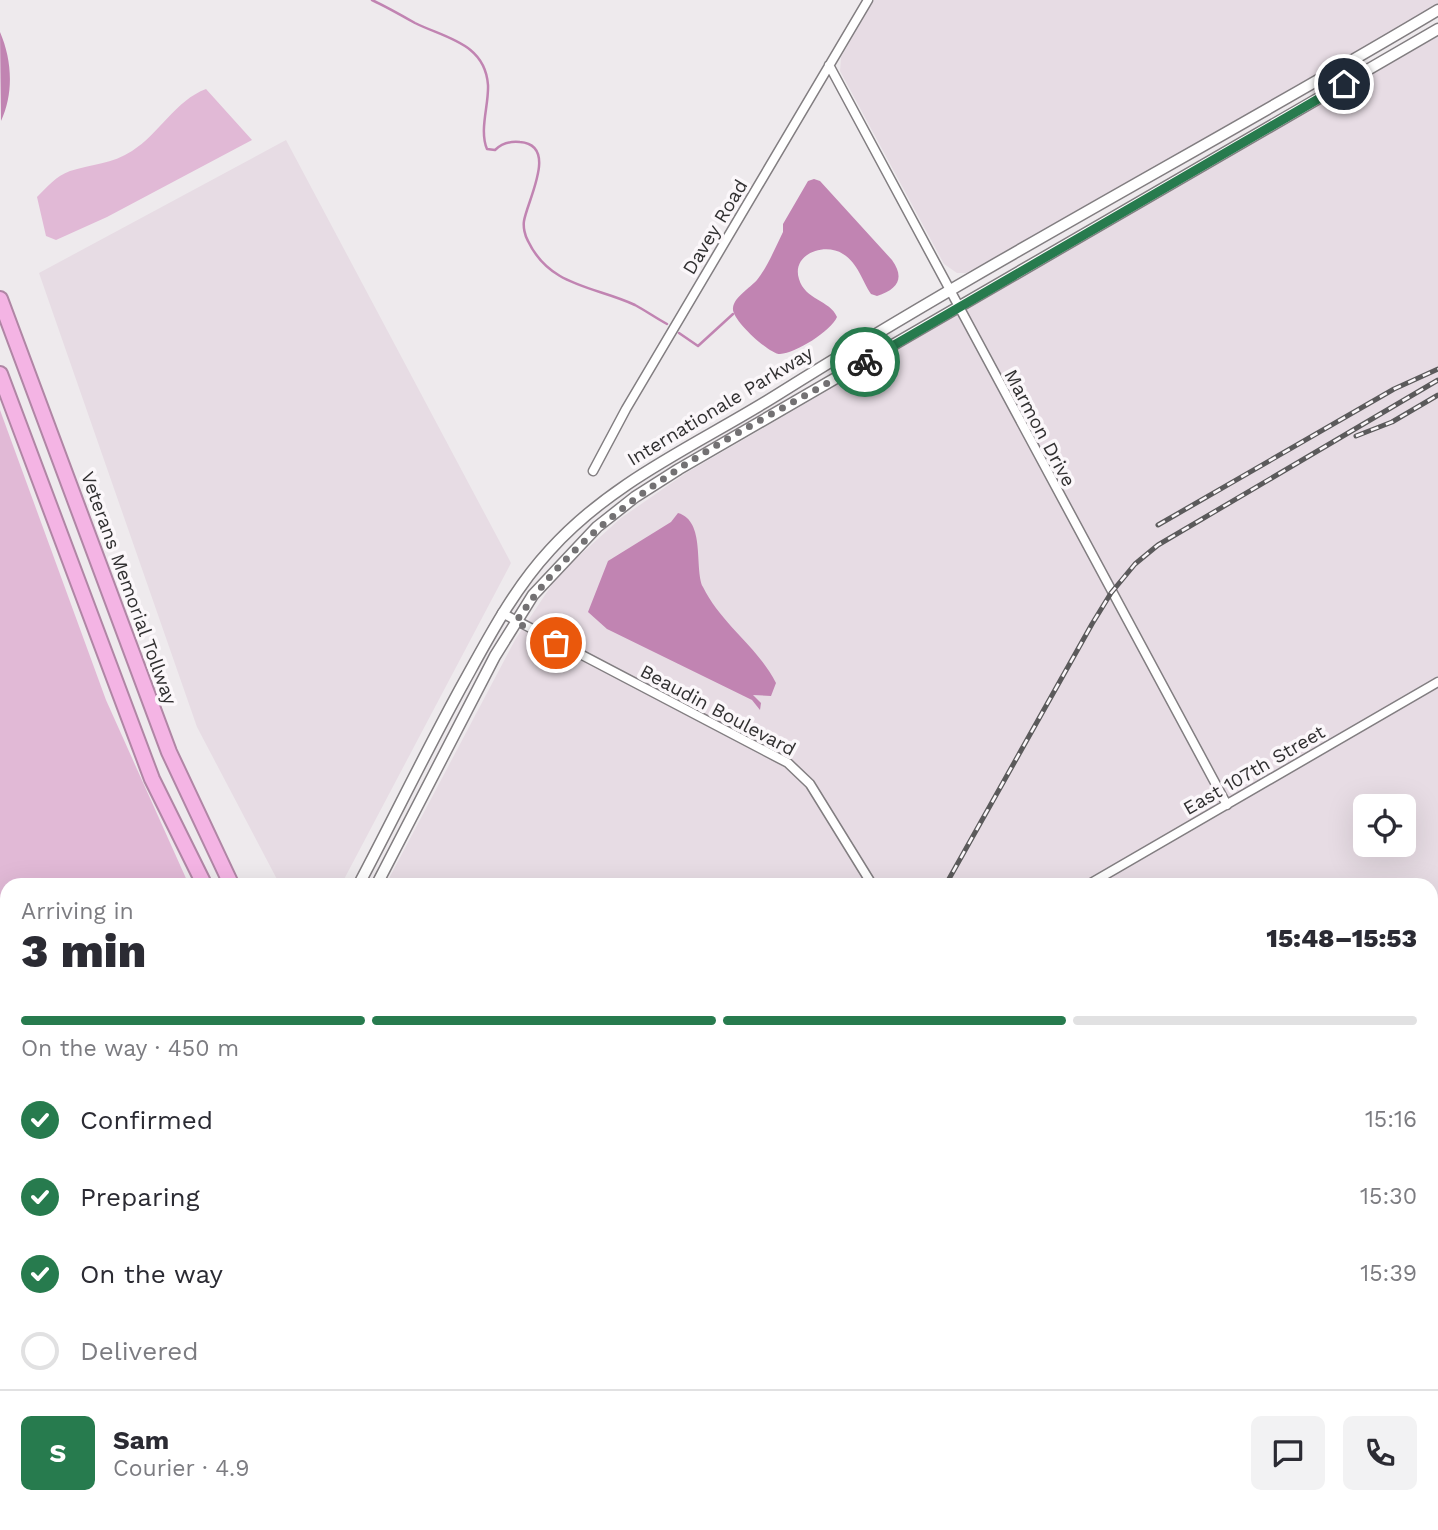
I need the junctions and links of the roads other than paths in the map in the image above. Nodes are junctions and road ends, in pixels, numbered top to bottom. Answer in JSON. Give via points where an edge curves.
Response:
{"nodes":[{"id":1,"x":867,"y":0,"type":"edge"},
{"id":2,"x":1438,"y":10,"type":"edge"},
{"id":3,"x":1438,"y":29,"type":"edge"},
{"id":4,"x":829,"y":65,"type":"junction"},
{"id":5,"x":947,"y":290,"type":"junction"},
{"id":6,"x":0,"y":299,"type":"edge"},
{"id":7,"x":957,"y":308,"type":"junction"},
{"id":8,"x":0,"y":374,"type":"edge"},
{"id":9,"x":593,"y":471,"type":"dead end"},
{"id":10,"x":502,"y":612,"type":"junction"},
{"id":11,"x":516,"y":622,"type":"junction"},
{"id":12,"x":1438,"y":682,"type":"edge"},
{"id":13,"x":1227,"y":805,"type":"junction"},
{"id":14,"x":201,"y":878,"type":"edge"},
{"id":15,"x":228,"y":878,"type":"edge"},
{"id":16,"x":362,"y":878,"type":"edge"},
{"id":17,"x":380,"y":878,"type":"edge"},
{"id":18,"x":868,"y":878,"type":"edge"},
{"id":19,"x":1100,"y":878,"type":"edge"}],
"edges":[{"from":1,"to":4,"type":"street","name":"Davey Road"},
{"from":2,"to":5,"type":"street","name":"Internationale Parkway"},
{"from":3,"to":7,"type":"street","name":"Internationale Parkway"},
{"from":4,"to":5,"type":"street","name":"Marmon Drive"},
{"from":4,"to":9,"type":"street","name":"Davey Road"},
{"from":5,"to":7,"type":"street","name":"Marmon Drive"},
{"from":5,"to":10,"type":"street","name":"Internationale Parkway","via":[[598,504],[550,550]]},
{"from":6,"to":15,"type":"highway","name":"Veterans Memorial Tollway","via":[[169,752]]},
{"from":7,"to":11,"type":"street","name":"Internationale Parkway","via":[[635,497],[559,564]]},
{"from":7,"to":13,"type":"street","name":"Marmon Drive"},
{"from":8,"to":14,"type":"highway","via":[[152,779]]},
{"from":10,"to":11,"type":"street","name":"Beaudin Boulevard"},
{"from":10,"to":16,"type":"street","name":"Internationale Parkway"},
{"from":11,"to":17,"type":"street","name":"Internationale Parkway"},
{"from":11,"to":18,"type":"street","name":"Beaudin Boulevard","via":[[788,763],[810,784]]},
{"from":12,"to":13,"type":"street","name":"East 107th Street"},
{"from":13,"to":19,"type":"street","name":"East 107th Street"}]}
